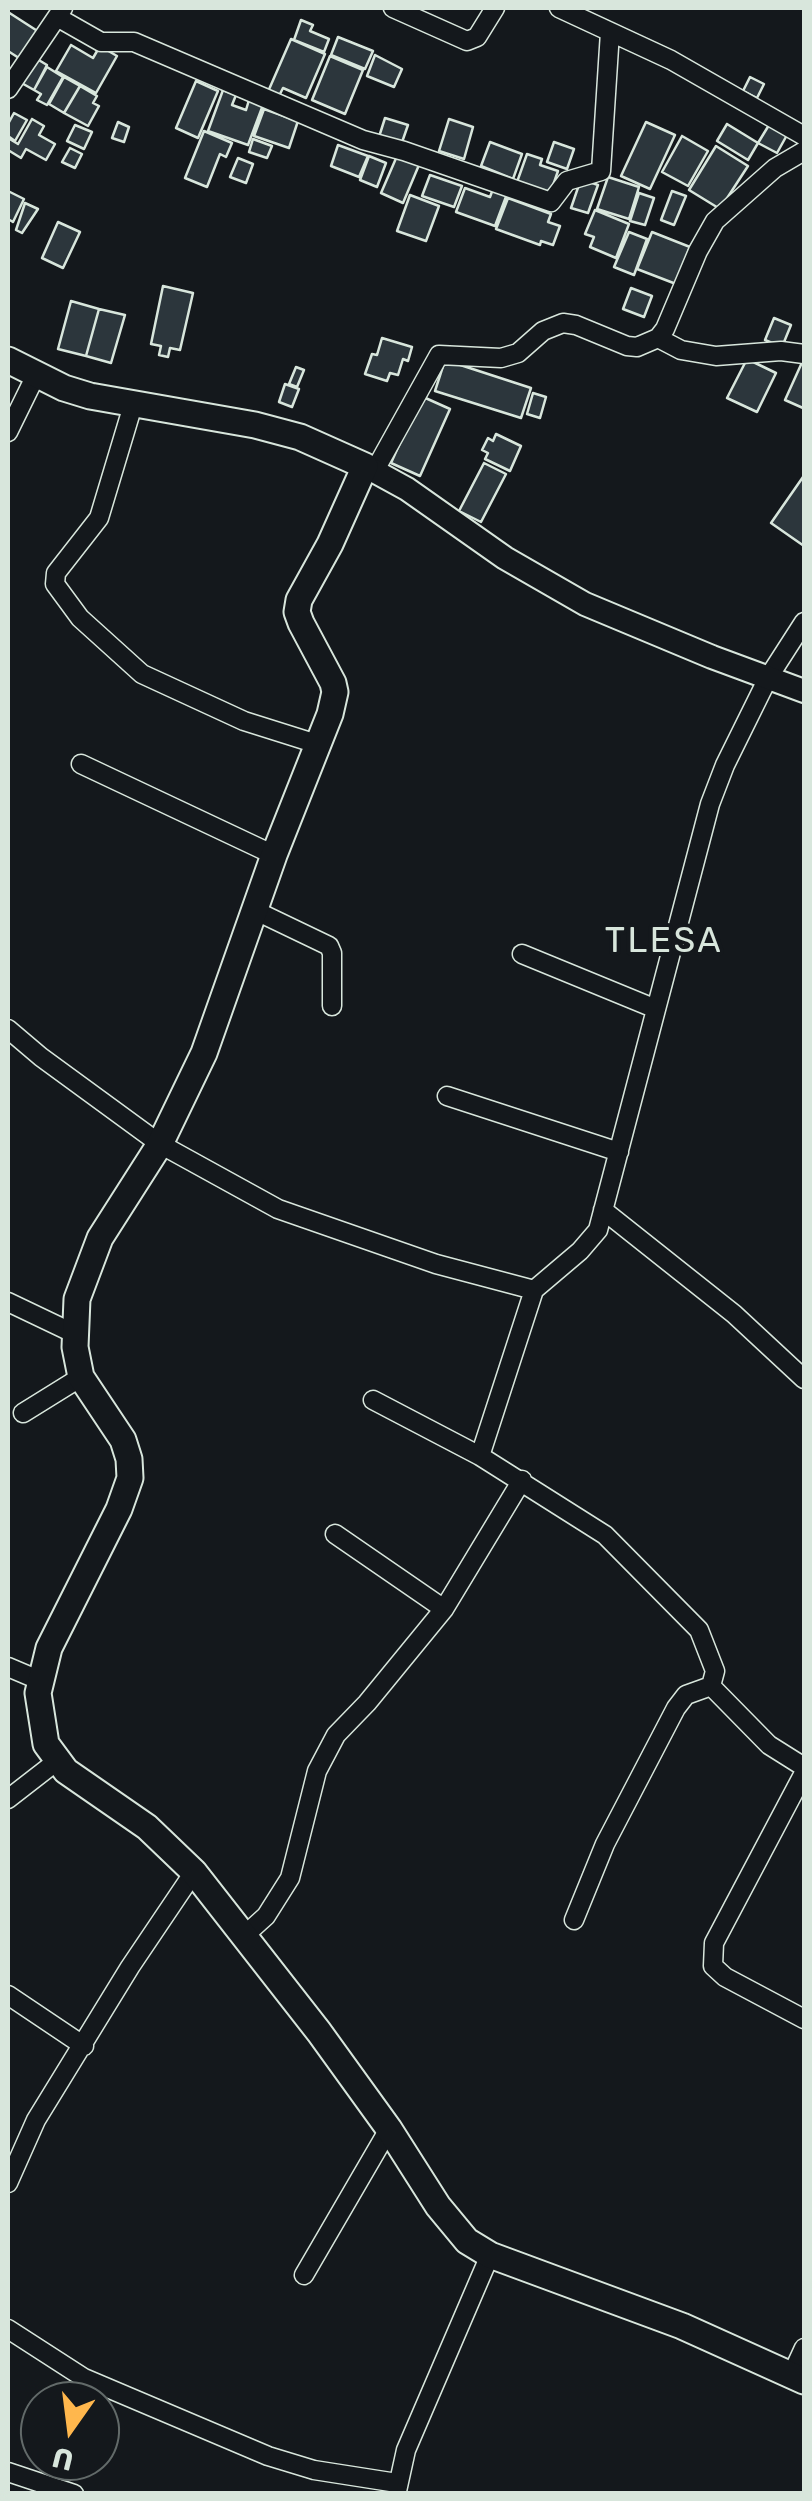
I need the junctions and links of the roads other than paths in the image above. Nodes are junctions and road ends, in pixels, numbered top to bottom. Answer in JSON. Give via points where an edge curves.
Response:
{"nodes":[{"id":1,"x":393,"y":8,"type":"edge"},
{"id":2,"x":496,"y":8,"type":"edge"},
{"id":3,"x":559,"y":8,"type":"edge"},
{"id":4,"x":60,"y":12,"type":"edge"},
{"id":5,"x":610,"y":32,"type":"junction"},
{"id":6,"x":8,"y":89,"type":"edge"},
{"id":7,"x":804,"y":136,"type":"edge"},
{"id":8,"x":804,"y":151,"type":"edge"},
{"id":9,"x":658,"y":338,"type":"junction"},
{"id":10,"x":804,"y":354,"type":"edge"},
{"id":11,"x":8,"y":360,"type":"edge"},
{"id":12,"x":36,"y":374,"type":"junction"},
{"id":13,"x":132,"y":405,"type":"junction"},
{"id":14,"x":8,"y":432,"type":"edge"},
{"id":15,"x":370,"y":468,"type":"junction"},
{"id":16,"x":804,"y":622,"type":"edge"},
{"id":17,"x":768,"y":678,"type":"junction"},
{"id":18,"x":804,"y":691,"type":"edge"},
{"id":19,"x":317,"y":744,"type":"junction"},
{"id":20,"x":81,"y":764,"type":"dead end"},
{"id":21,"x":274,"y":855,"type":"junction"},
{"id":22,"x":254,"y":910,"type":"junction"},
{"id":23,"x":522,"y":954,"type":"dead end"},
{"id":24,"x":332,"y":1006,"type":"dead end"},
{"id":25,"x":656,"y":1009,"type":"junction"},
{"id":26,"x":8,"y":1028,"type":"edge"},
{"id":27,"x":446,"y":1096,"type":"dead end"},
{"id":28,"x":160,"y":1144,"type":"junction"},
{"id":29,"x":619,"y":1152,"type":"junction"},
{"id":30,"x":603,"y":1210,"type":"junction"},
{"id":31,"x":534,"y":1290,"type":"junction"},
{"id":32,"x":8,"y":1302,"type":"edge"},
{"id":33,"x":75,"y":1334,"type":"junction"},
{"id":34,"x":82,"y":1377,"type":"junction"},
{"id":35,"x":804,"y":1379,"type":"edge"},
{"id":36,"x":373,"y":1400,"type":"dead end"},
{"id":37,"x":23,"y":1413,"type":"dead end"},
{"id":38,"x":480,"y":1456,"type":"junction"},
{"id":39,"x":522,"y":1480,"type":"junction"},
{"id":40,"x":335,"y":1534,"type":"dead end"},
{"id":41,"x":444,"y":1609,"type":"junction"},
{"id":42,"x":8,"y":1667,"type":"edge"},
{"id":43,"x":41,"y":1680,"type":"junction"},
{"id":44,"x":711,"y":1686,"type":"junction"},
{"id":45,"x":57,"y":1761,"type":"junction"},
{"id":46,"x":803,"y":1764,"type":"edge"},
{"id":47,"x":8,"y":1799,"type":"edge"},
{"id":48,"x":194,"y":1872,"type":"junction"},
{"id":49,"x":574,"y":1920,"type":"dead end"},
{"id":50,"x":245,"y":1934,"type":"junction"},
{"id":51,"x":8,"y":1995,"type":"edge"},
{"id":52,"x":804,"y":2019,"type":"edge"},
{"id":53,"x":84,"y":2046,"type":"junction"},
{"id":54,"x":389,"y":2129,"type":"junction"},
{"id":55,"x":8,"y":2183,"type":"edge"},
{"id":56,"x":490,"y":2255,"type":"junction"},
{"id":57,"x":304,"y":2275,"type":"dead end"},
{"id":58,"x":8,"y":2329,"type":"edge"},
{"id":59,"x":804,"y":2348,"type":"edge"},
{"id":60,"x":798,"y":2377,"type":"edge"},
{"id":61,"x":8,"y":2472,"type":"edge"},
{"id":62,"x":397,"y":2488,"type":"edge"},
{"id":63,"x":70,"y":2493,"type":"edge"}],
"edges":[{"from":1,"to":2,"type":"street","via":[[467,41],[477,38]]},
{"from":3,"to":5,"type":"street"},
{"from":4,"to":5,"type":"street","via":[[100,42],[134,42],[363,140],[551,202],[567,182],[602,171]]},
{"from":4,"to":6,"type":"street"},
{"from":5,"to":7,"type":"street"},
{"from":8,"to":9,"type":"street","via":[[715,221]]},
{"from":9,"to":10,"type":"street","via":[[716,356]]},
{"from":9,"to":15,"type":"street","via":[[626,346],[562,323],[502,358],[439,355]]},
{"from":11,"to":12,"type":"main road"},
{"from":12,"to":13,"type":"main road"},
{"from":12,"to":14,"type":"street"},
{"from":13,"to":15,"type":"main road","via":[[255,425]]},
{"from":13,"to":19,"type":"street","via":[[99,518],[56,573],[55,584],[80,618],[142,674],[244,722]]},
{"from":15,"to":17,"type":"street","via":[[585,604]]},
{"from":15,"to":19,"type":"main road","via":[[298,600],[301,623],[336,692]]},
{"from":16,"to":17,"type":"street"},
{"from":17,"to":18,"type":"street"},
{"from":17,"to":25,"type":"street","via":[[710,804]]},
{"from":19,"to":21,"type":"main road"},
{"from":20,"to":21,"type":"street"},
{"from":21,"to":22,"type":"main road"},
{"from":22,"to":24,"type":"street","via":[[329,946]]},
{"from":22,"to":28,"type":"main road","via":[[204,1053]]},
{"from":23,"to":25,"type":"street"},
{"from":25,"to":29,"type":"street"},
{"from":26,"to":28,"type":"street"},
{"from":27,"to":29,"type":"street"},
{"from":28,"to":31,"type":"street","via":[[278,1209]]},
{"from":28,"to":33,"type":"main road","via":[[100,1238],[77,1299]]},
{"from":29,"to":30,"type":"street"},
{"from":30,"to":31,"type":"street","via":[[592,1240]]},
{"from":30,"to":35,"type":"street"},
{"from":31,"to":38,"type":"street"},
{"from":32,"to":33,"type":"street"},
{"from":33,"to":34,"type":"main road"},
{"from":34,"to":37,"type":"street"},
{"from":34,"to":43,"type":"main road","via":[[124,1440],[130,1478],[49,1648]]},
{"from":36,"to":38,"type":"street"},
{"from":38,"to":39,"type":"street"},
{"from":39,"to":41,"type":"street"},
{"from":39,"to":44,"type":"street","via":[[605,1534],[699,1630],[715,1671]]},
{"from":40,"to":41,"type":"street"},
{"from":41,"to":50,"type":"street","via":[[336,1735],[317,1771],[290,1878],[266,1916]]},
{"from":42,"to":43,"type":"street"},
{"from":43,"to":45,"type":"main road","via":[[40,1720]]},
{"from":44,"to":46,"type":"street","via":[[769,1744]]},
{"from":44,"to":49,"type":"street","via":[[686,1695],[676,1708],[605,1844]]},
{"from":45,"to":47,"type":"street"},
{"from":45,"to":48,"type":"main road","via":[[148,1827]]},
{"from":46,"to":52,"type":"street","via":[[714,1944],[713,1966]]},
{"from":48,"to":50,"type":"main road"},
{"from":48,"to":53,"type":"street"},
{"from":50,"to":54,"type":"main road"},
{"from":51,"to":53,"type":"street"},
{"from":53,"to":55,"type":"street","via":[[36,2120]]},
{"from":54,"to":56,"type":"main road","via":[[455,2228]]},
{"from":54,"to":57,"type":"street"},
{"from":56,"to":60,"type":"main road"},
{"from":56,"to":62,"type":"street","via":[[406,2450]]},
{"from":58,"to":62,"type":"street","via":[[84,2378],[268,2456]]},
{"from":59,"to":60,"type":"street"},
{"from":61,"to":63,"type":"street"}]}
